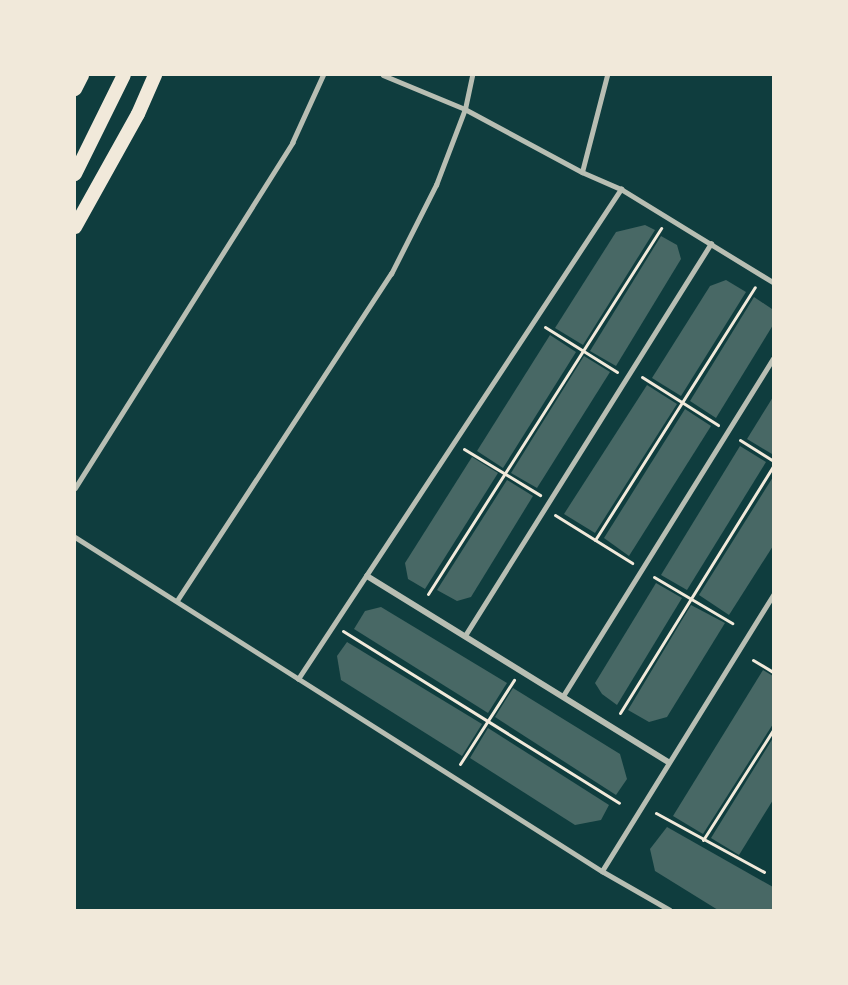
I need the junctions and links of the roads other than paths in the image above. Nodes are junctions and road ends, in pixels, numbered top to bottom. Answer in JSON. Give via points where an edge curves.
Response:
{"nodes":[{"id":1,"x":82,"y":75,"type":"edge"},
{"id":2,"x":124,"y":75,"type":"edge"},
{"id":3,"x":155,"y":75,"type":"edge"},
{"id":4,"x":323,"y":75,"type":"edge"},
{"id":5,"x":383,"y":75,"type":"edge"},
{"id":6,"x":472,"y":75,"type":"edge"},
{"id":7,"x":608,"y":75,"type":"edge"},
{"id":8,"x":75,"y":89,"type":"edge"},
{"id":9,"x":465,"y":109,"type":"junction"},
{"id":10,"x":582,"y":172,"type":"junction"},
{"id":11,"x":75,"y":174,"type":"edge"},
{"id":12,"x":621,"y":189,"type":"junction"},
{"id":13,"x":81,"y":206,"type":"edge"},
{"id":14,"x":75,"y":227,"type":"edge"},
{"id":15,"x":711,"y":244,"type":"junction"},
{"id":16,"x":773,"y":282,"type":"edge"},
{"id":17,"x":773,"y":359,"type":"edge"},
{"id":18,"x":75,"y":488,"type":"edge"},
{"id":19,"x":75,"y":537,"type":"edge"},
{"id":20,"x":367,"y":576,"type":"junction"},
{"id":21,"x":773,"y":596,"type":"edge"},
{"id":22,"x":178,"y":600,"type":"junction"},
{"id":23,"x":466,"y":634,"type":"junction"},
{"id":24,"x":298,"y":679,"type":"junction"},
{"id":25,"x":563,"y":696,"type":"junction"},
{"id":26,"x":668,"y":762,"type":"junction"},
{"id":27,"x":602,"y":871,"type":"junction"},
{"id":28,"x":670,"y":910,"type":"edge"}],
"edges":[{"from":1,"to":8,"type":"main road"},
{"from":2,"to":11,"type":"main road"},
{"from":3,"to":13,"type":"main road"},
{"from":4,"to":18,"type":"lane","via":[[292,144]]},
{"from":5,"to":9,"type":"lane"},
{"from":6,"to":9,"type":"lane"},
{"from":7,"to":10,"type":"lane"},
{"from":9,"to":10,"type":"lane"},
{"from":9,"to":22,"type":"lane","via":[[436,185],[391,274]]},
{"from":10,"to":12,"type":"lane"},
{"from":12,"to":15,"type":"lane"},
{"from":12,"to":20,"type":"lane"},
{"from":13,"to":14,"type":"main road"},
{"from":15,"to":16,"type":"lane"},
{"from":15,"to":23,"type":"lane"},
{"from":17,"to":25,"type":"lane"},
{"from":19,"to":22,"type":"lane"},
{"from":20,"to":23,"type":"street"},
{"from":20,"to":24,"type":"lane"},
{"from":21,"to":26,"type":"lane"},
{"from":22,"to":24,"type":"lane"},
{"from":23,"to":25,"type":"street"},
{"from":24,"to":27,"type":"lane"},
{"from":25,"to":26,"type":"street"},
{"from":26,"to":27,"type":"lane"},
{"from":27,"to":28,"type":"lane"}]}
